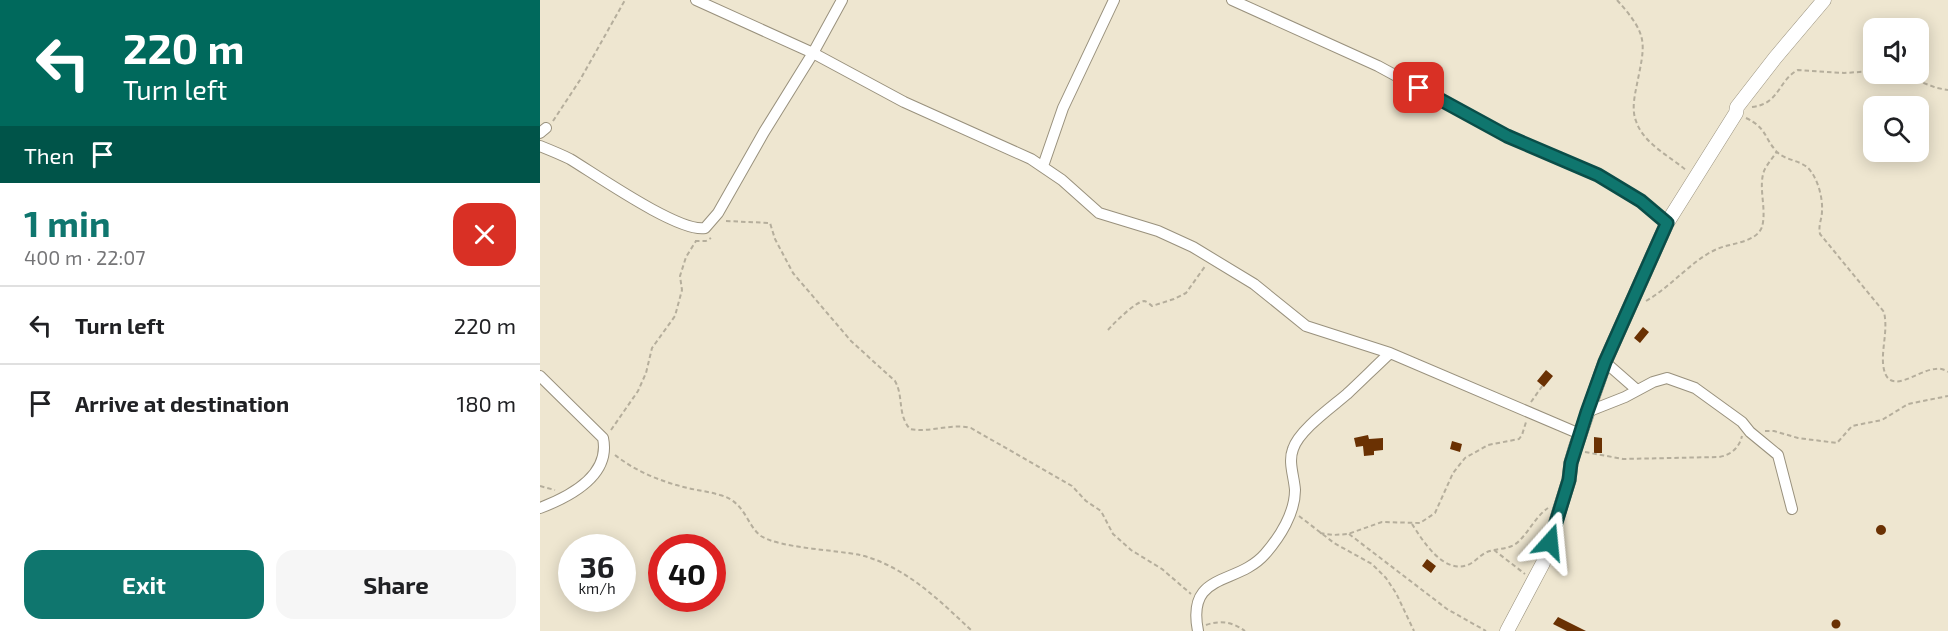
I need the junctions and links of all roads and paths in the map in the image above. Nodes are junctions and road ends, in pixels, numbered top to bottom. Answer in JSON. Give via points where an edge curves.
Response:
{"nodes":[{"id":1,"x":625,"y":0,"type":"edge"},
{"id":2,"x":696,"y":0,"type":"edge"},
{"id":3,"x":842,"y":0,"type":"edge"},
{"id":4,"x":1114,"y":0,"type":"edge"},
{"id":5,"x":1232,"y":0,"type":"edge"},
{"id":6,"x":1617,"y":0,"type":"edge"},
{"id":7,"x":1824,"y":0,"type":"edge"},
{"id":8,"x":813,"y":53,"type":"junction"},
{"id":9,"x":1863,"y":72,"type":"edge"},
{"id":10,"x":1926,"y":84,"type":"edge"},
{"id":11,"x":1948,"y":90,"type":"edge"},
{"id":12,"x":1736,"y":110,"type":"junction"},
{"id":13,"x":543,"y":131,"type":"edge"},
{"id":14,"x":540,"y":146,"type":"edge"},
{"id":15,"x":1777,"y":151,"type":"junction"},
{"id":16,"x":1043,"y":166,"type":"junction"},
{"id":17,"x":1695,"y":177,"type":"junction"},
{"id":18,"x":1667,"y":223,"type":"junction"},
{"id":19,"x":721,"y":225,"type":"dead end"},
{"id":20,"x":708,"y":232,"type":"junction"},
{"id":21,"x":695,"y":241,"type":"junction"},
{"id":22,"x":1212,"y":258,"type":"junction"},
{"id":23,"x":1632,"y":305,"type":"junction"},
{"id":24,"x":1108,"y":330,"type":"dead end"},
{"id":25,"x":1390,"y":353,"type":"junction"},
{"id":26,"x":1605,"y":362,"type":"junction"},
{"id":27,"x":1948,"y":372,"type":"edge"},
{"id":28,"x":540,"y":376,"type":"edge"},
{"id":29,"x":1543,"y":385,"type":"dead end"},
{"id":30,"x":1637,"y":390,"type":"junction"},
{"id":31,"x":1948,"y":396,"type":"edge"},
{"id":32,"x":1587,"y":412,"type":"junction"},
{"id":33,"x":1527,"y":413,"type":"junction"},
{"id":34,"x":1742,"y":422,"type":"junction"},
{"id":35,"x":1750,"y":432,"type":"junction"},
{"id":36,"x":1580,"y":434,"type":"junction"},
{"id":37,"x":604,"y":443,"type":"junction"},
{"id":38,"x":1575,"y":449,"type":"junction"},
{"id":39,"x":1564,"y":499,"type":"junction"},
{"id":40,"x":540,"y":508,"type":"edge"},
{"id":41,"x":1292,"y":509,"type":"junction"},
{"id":42,"x":1792,"y":509,"type":"dead end"},
{"id":43,"x":1412,"y":524,"type":"junction"},
{"id":44,"x":1320,"y":533,"type":"junction"},
{"id":45,"x":1348,"y":534,"type":"junction"},
{"id":46,"x":1494,"y":549,"type":"junction"},
{"id":47,"x":1534,"y":582,"type":"junction"},
{"id":48,"x":1198,"y":600,"type":"junction"},
{"id":49,"x":1198,"y":630,"type":"edge"},
{"id":50,"x":972,"y":631,"type":"edge"},
{"id":51,"x":1245,"y":631,"type":"edge"},
{"id":52,"x":1414,"y":631,"type":"edge"},
{"id":53,"x":1485,"y":631,"type":"edge"},
{"id":54,"x":1507,"y":631,"type":"edge"}],
"edges":[{"from":1,"to":13,"type":"path","via":[[558,117]]},
{"from":2,"to":8,"type":"street"},
{"from":3,"to":8,"type":"street"},
{"from":4,"to":16,"type":"street","via":[[1074,81]]},
{"from":5,"to":18,"type":"street","via":[[1378,66],[1507,136],[1598,175],[1641,201]]},
{"from":6,"to":17,"type":"path","via":[[1643,36],[1633,102],[1636,121],[1644,136]]},
{"from":7,"to":12,"type":"street"},
{"from":8,"to":16,"type":"street","via":[[904,102]]},
{"from":8,"to":20,"type":"street"},
{"from":9,"to":12,"type":"path","via":[[1798,70],[1770,101]]},
{"from":10,"to":11,"type":"path"},
{"from":12,"to":15,"type":"path","via":[[1755,122]]},
{"from":12,"to":17,"type":"street"},
{"from":14,"to":20,"type":"street","via":[[567,158],[648,208]]},
{"from":15,"to":23,"type":"path","via":[[1763,178],[1764,210],[1758,233],[1719,248],[1661,292]]},
{"from":15,"to":27,"type":"path","via":[[1802,163],[1812,173],[1821,199],[1820,234],[1884,312],[1887,323],[1883,366],[1889,378],[1895,382],[1934,369]]},
{"from":16,"to":22,"type":"street","via":[[1099,213],[1177,238]]},
{"from":17,"to":18,"type":"street"},
{"from":18,"to":23,"type":"street"},
{"from":19,"to":48,"type":"path","via":[[731,220],[770,223],[794,273],[851,341],[895,381],[900,390],[901,414],[910,429],[971,428],[1072,486],[1101,511],[1113,534]]},
{"from":20,"to":21,"type":"path"},
{"from":20,"to":21,"type":"path","via":[[706,241]]},
{"from":21,"to":37,"type":"path","via":[[680,276],[682,290],[675,316],[652,348],[644,381]]},
{"from":22,"to":24,"type":"path","via":[[1186,293],[1156,305],[1142,301]]},
{"from":22,"to":25,"type":"street","via":[[1254,284],[1306,326]]},
{"from":23,"to":26,"type":"street"},
{"from":25,"to":33,"type":"street"},
{"from":25,"to":41,"type":"street","via":[[1305,431],[1293,448]]},
{"from":26,"to":30,"type":"street"},
{"from":26,"to":32,"type":"street"},
{"from":28,"to":37,"type":"street"},
{"from":29,"to":33,"type":"path"},
{"from":30,"to":32,"type":"street"},
{"from":30,"to":34,"type":"street","via":[[1667,378],[1682,382]]},
{"from":31,"to":35,"type":"path","via":[[1903,406],[1882,420],[1852,426],[1834,443],[1774,431]]},
{"from":32,"to":36,"type":"street"},
{"from":33,"to":36,"type":"street"},
{"from":33,"to":43,"type":"path","via":[[1522,435],[1514,441],[1488,445],[1465,458],[1453,473],[1433,516]]},
{"from":34,"to":35,"type":"street"},
{"from":34,"to":38,"type":"path","via":[[1741,442],[1725,456],[1623,459]]},
{"from":35,"to":42,"type":"street","via":[[1778,455]]},
{"from":36,"to":38,"type":"street"},
{"from":37,"to":40,"type":"street","via":[[604,457],[584,484]]},
{"from":37,"to":50,"type":"path","via":[[622,461],[654,477],[723,495],[744,511],[762,536],[861,556],[886,565],[922,586]]},
{"from":38,"to":39,"type":"street"},
{"from":39,"to":46,"type":"path","via":[[1538,517],[1518,542]]},
{"from":39,"to":47,"type":"street"},
{"from":41,"to":44,"type":"path"},
{"from":41,"to":48,"type":"street","via":[[1264,556],[1215,581]]},
{"from":43,"to":45,"type":"path","via":[[1382,522]]},
{"from":43,"to":46,"type":"path","via":[[1433,552],[1455,566],[1467,565]]},
{"from":44,"to":45,"type":"path"},
{"from":44,"to":52,"type":"path","via":[[1372,564],[1386,578]]},
{"from":45,"to":53,"type":"path","via":[[1447,609]]},
{"from":46,"to":47,"type":"path"},
{"from":47,"to":54,"type":"street"},
{"from":48,"to":49,"type":"street"},
{"from":49,"to":51,"type":"path","via":[[1214,622],[1230,623]]}]}
